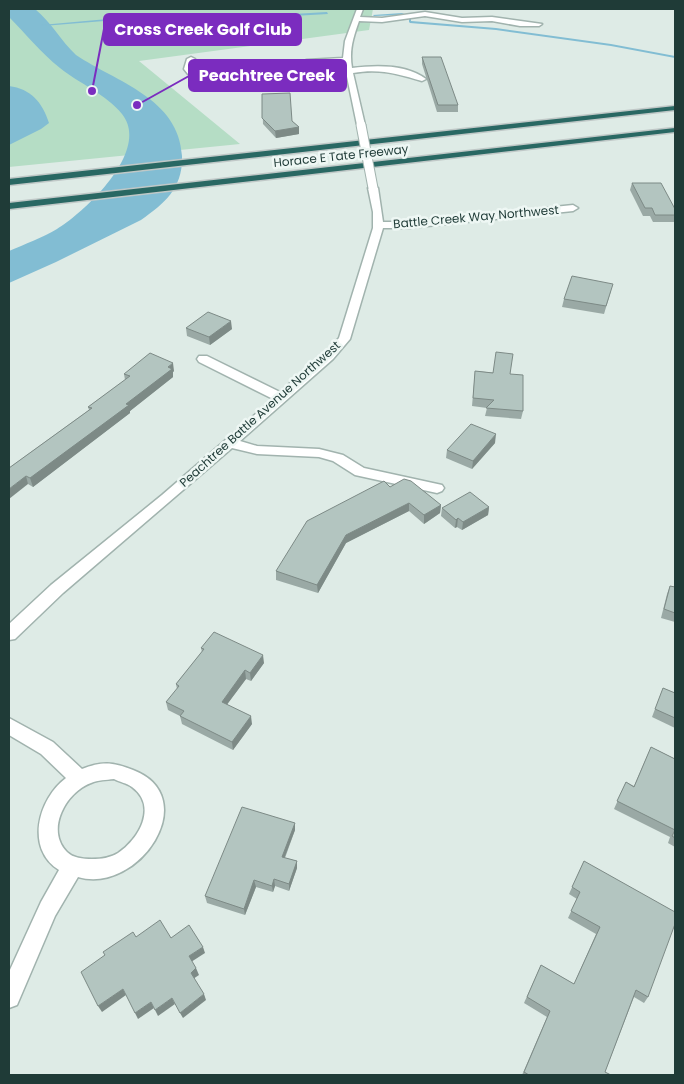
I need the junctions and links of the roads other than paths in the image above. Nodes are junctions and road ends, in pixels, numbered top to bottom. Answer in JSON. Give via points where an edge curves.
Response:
{"nodes":[{"id":1,"x":360,"y":9,"type":"edge"},
{"id":2,"x":513,"y":15,"type":"dead end"},
{"id":3,"x":530,"y":16,"type":"dead end"},
{"id":4,"x":357,"y":19,"type":"junction"},
{"id":5,"x":492,"y":19,"type":"junction"},
{"id":6,"x":191,"y":59,"type":"dead end"},
{"id":7,"x":347,"y":60,"type":"junction"},
{"id":8,"x":350,"y":71,"type":"junction"},
{"id":9,"x":422,"y":79,"type":"dead end"},
{"id":10,"x":675,"y":108,"type":"edge"},
{"id":11,"x":675,"y":130,"type":"edge"},
{"id":12,"x":9,"y":182,"type":"edge"},
{"id":13,"x":9,"y":206,"type":"edge"},
{"id":14,"x":574,"y":208,"type":"dead end"},
{"id":15,"x":378,"y":225,"type":"junction"},
{"id":16,"x":203,"y":359,"type":"dead end"},
{"id":17,"x":281,"y":398,"type":"junction"},
{"id":18,"x":230,"y":443,"type":"junction"},
{"id":19,"x":437,"y":488,"type":"dead end"},
{"id":20,"x":9,"y":634,"type":"edge"},
{"id":21,"x":9,"y":726,"type":"edge"},
{"id":22,"x":79,"y":779,"type":"junction"},
{"id":23,"x":73,"y":866,"type":"junction"},
{"id":24,"x":9,"y":997,"type":"edge"}],
"edges":[{"from":1,"to":4,"type":"street","name":"Peachtree Battle Avenue Northwest"},
{"from":2,"to":5,"type":"street"},
{"from":3,"to":5,"type":"street","via":[[539,24]]},
{"from":4,"to":5,"type":"street","via":[[425,14],[462,20]]},
{"from":4,"to":7,"type":"street","name":"Peachtree Battle Avenue Northwest","via":[[348,41]]},
{"from":6,"to":7,"type":"street","via":[[188,69],[191,72],[208,76],[307,62]]},
{"from":7,"to":8,"type":"street","name":"Peachtree Battle Avenue Northwest"},
{"from":8,"to":9,"type":"street","via":[[384,69],[408,72]]},
{"from":8,"to":15,"type":"street","name":"Peachtree Battle Avenue Northwest","bridge":true},
{"from":10,"to":12,"type":"highway","name":"Horace E Tate Freeway"},
{"from":11,"to":13,"type":"highway","name":"Horace E Tate Freeway"},
{"from":14,"to":15,"type":"street","name":"Battle Creek Way Northwest","via":[[408,225]]},
{"from":15,"to":17,"type":"street","name":"Peachtree Battle Avenue Northwest","via":[[344,339]]},
{"from":16,"to":17,"type":"street"},
{"from":17,"to":18,"type":"street","name":"Peachtree Battle Avenue Northwest"},
{"from":18,"to":19,"type":"street","via":[[256,450],[319,453],[338,458],[360,472]]},
{"from":18,"to":20,"type":"street","name":"Peachtree Battle Avenue Northwest","via":[[57,589]]},
{"from":21,"to":22,"type":"street","via":[[47,748]]},
{"from":22,"to":23,"type":"street","via":[[66,790],[49,817],[51,847]]},
{"from":22,"to":23,"type":"street","via":[[96,772],[130,774],[144,783],[152,796],[155,812],[152,828],[143,845],[128,858],[110,867],[91,870]]},
{"from":23,"to":24,"type":"street","via":[[48,909]]}]}
